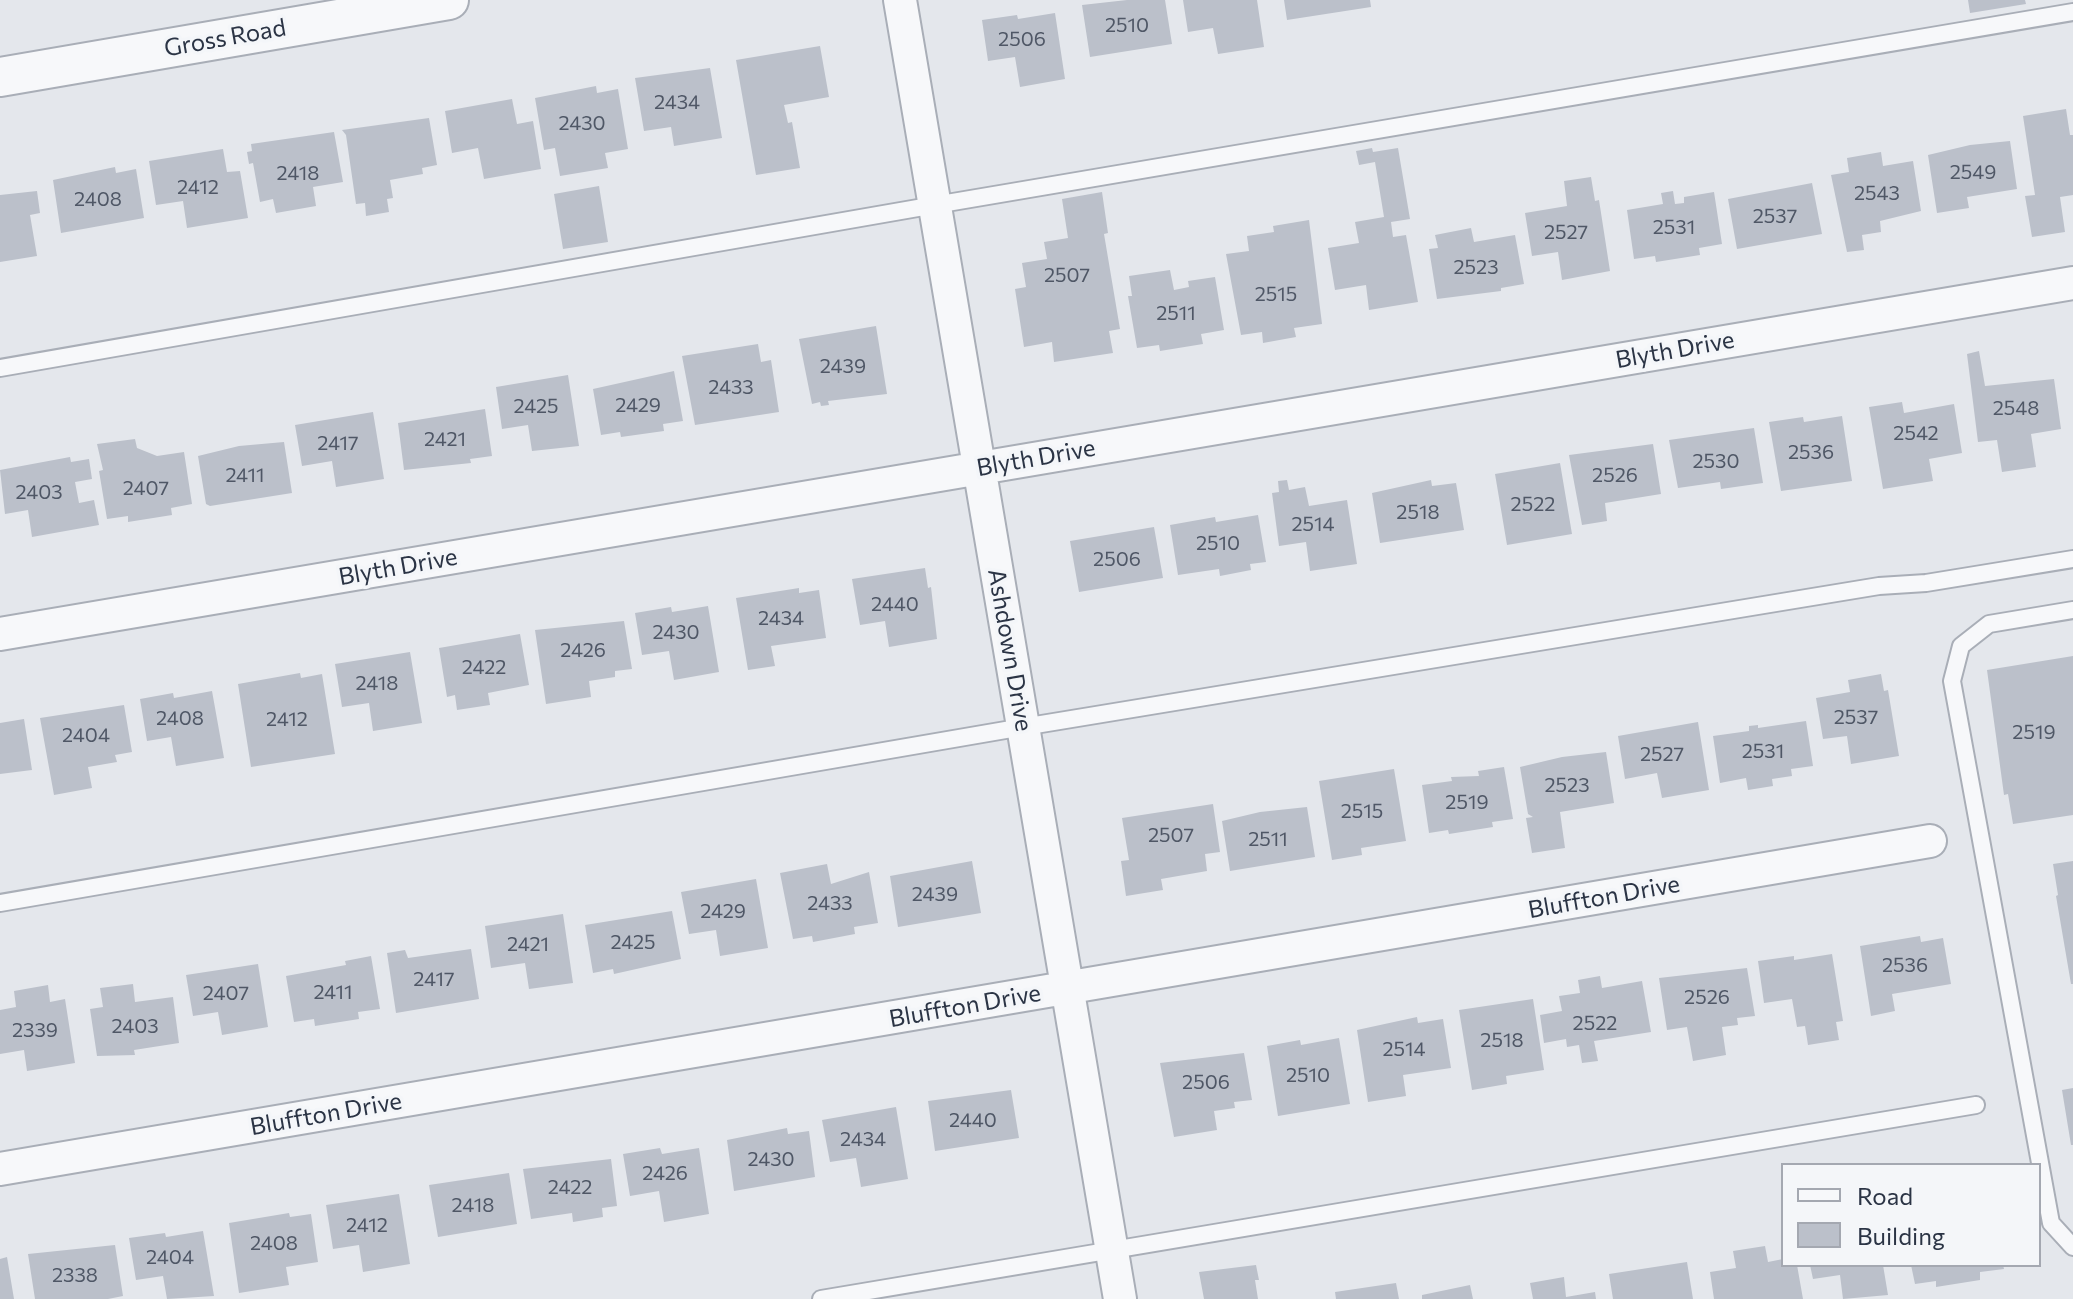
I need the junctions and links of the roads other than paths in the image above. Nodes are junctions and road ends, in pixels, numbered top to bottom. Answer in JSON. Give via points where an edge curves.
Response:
{"nodes":[{"id":1,"x":449,"y":0,"type":"edge"},
{"id":2,"x":900,"y":0,"type":"edge"},
{"id":3,"x":2073,"y":12,"type":"edge"},
{"id":4,"x":0,"y":77,"type":"edge"},
{"id":5,"x":935,"y":205,"type":"junction"},
{"id":6,"x":2073,"y":283,"type":"edge"},
{"id":7,"x":0,"y":368,"type":"edge"},
{"id":8,"x":979,"y":468,"type":"junction"},
{"id":9,"x":2073,"y":559,"type":"edge"},
{"id":10,"x":2073,"y":610,"type":"edge"},
{"id":11,"x":0,"y":634,"type":"edge"},
{"id":12,"x":1023,"y":727,"type":"junction"},
{"id":13,"x":1930,"y":841,"type":"dead end"},
{"id":14,"x":0,"y":903,"type":"edge"},
{"id":15,"x":1068,"y":989,"type":"junction"},
{"id":16,"x":1976,"y":1105,"type":"dead end"},
{"id":17,"x":2040,"y":1163,"type":"edge"},
{"id":18,"x":2041,"y":1168,"type":"edge"},
{"id":19,"x":0,"y":1169,"type":"edge"},
{"id":20,"x":2073,"y":1247,"type":"edge"},
{"id":21,"x":1112,"y":1250,"type":"junction"},
{"id":22,"x":821,"y":1299,"type":"edge"},
{"id":23,"x":1120,"y":1299,"type":"edge"}],
"edges":[{"from":1,"to":4,"type":"street","name":"Gross Road"},
{"from":2,"to":5,"type":"street","name":"Ashdown Drive"},
{"from":3,"to":5,"type":"lane"},
{"from":5,"to":7,"type":"lane"},
{"from":5,"to":8,"type":"street","name":"Ashdown Drive"},
{"from":6,"to":8,"type":"street","name":"Blyth Drive"},
{"from":8,"to":11,"type":"street","name":"Blyth Drive"},
{"from":8,"to":12,"type":"street","name":"Ashdown Drive"},
{"from":9,"to":12,"type":"lane"},
{"from":10,"to":17,"type":"lane","via":[[1989,624],[1961,646],[1952,681]]},
{"from":12,"to":14,"type":"lane"},
{"from":12,"to":15,"type":"street","name":"Ashdown Drive"},
{"from":13,"to":15,"type":"street","name":"Bluffton Drive"},
{"from":15,"to":19,"type":"street","name":"Bluffton Drive"},
{"from":15,"to":21,"type":"street","name":"Ashdown Drive"},
{"from":16,"to":21,"type":"lane"},
{"from":18,"to":20,"type":"lane","via":[[2051,1223]]},
{"from":21,"to":22,"type":"lane"},
{"from":21,"to":23,"type":"street","name":"Ashdown Drive"}]}
